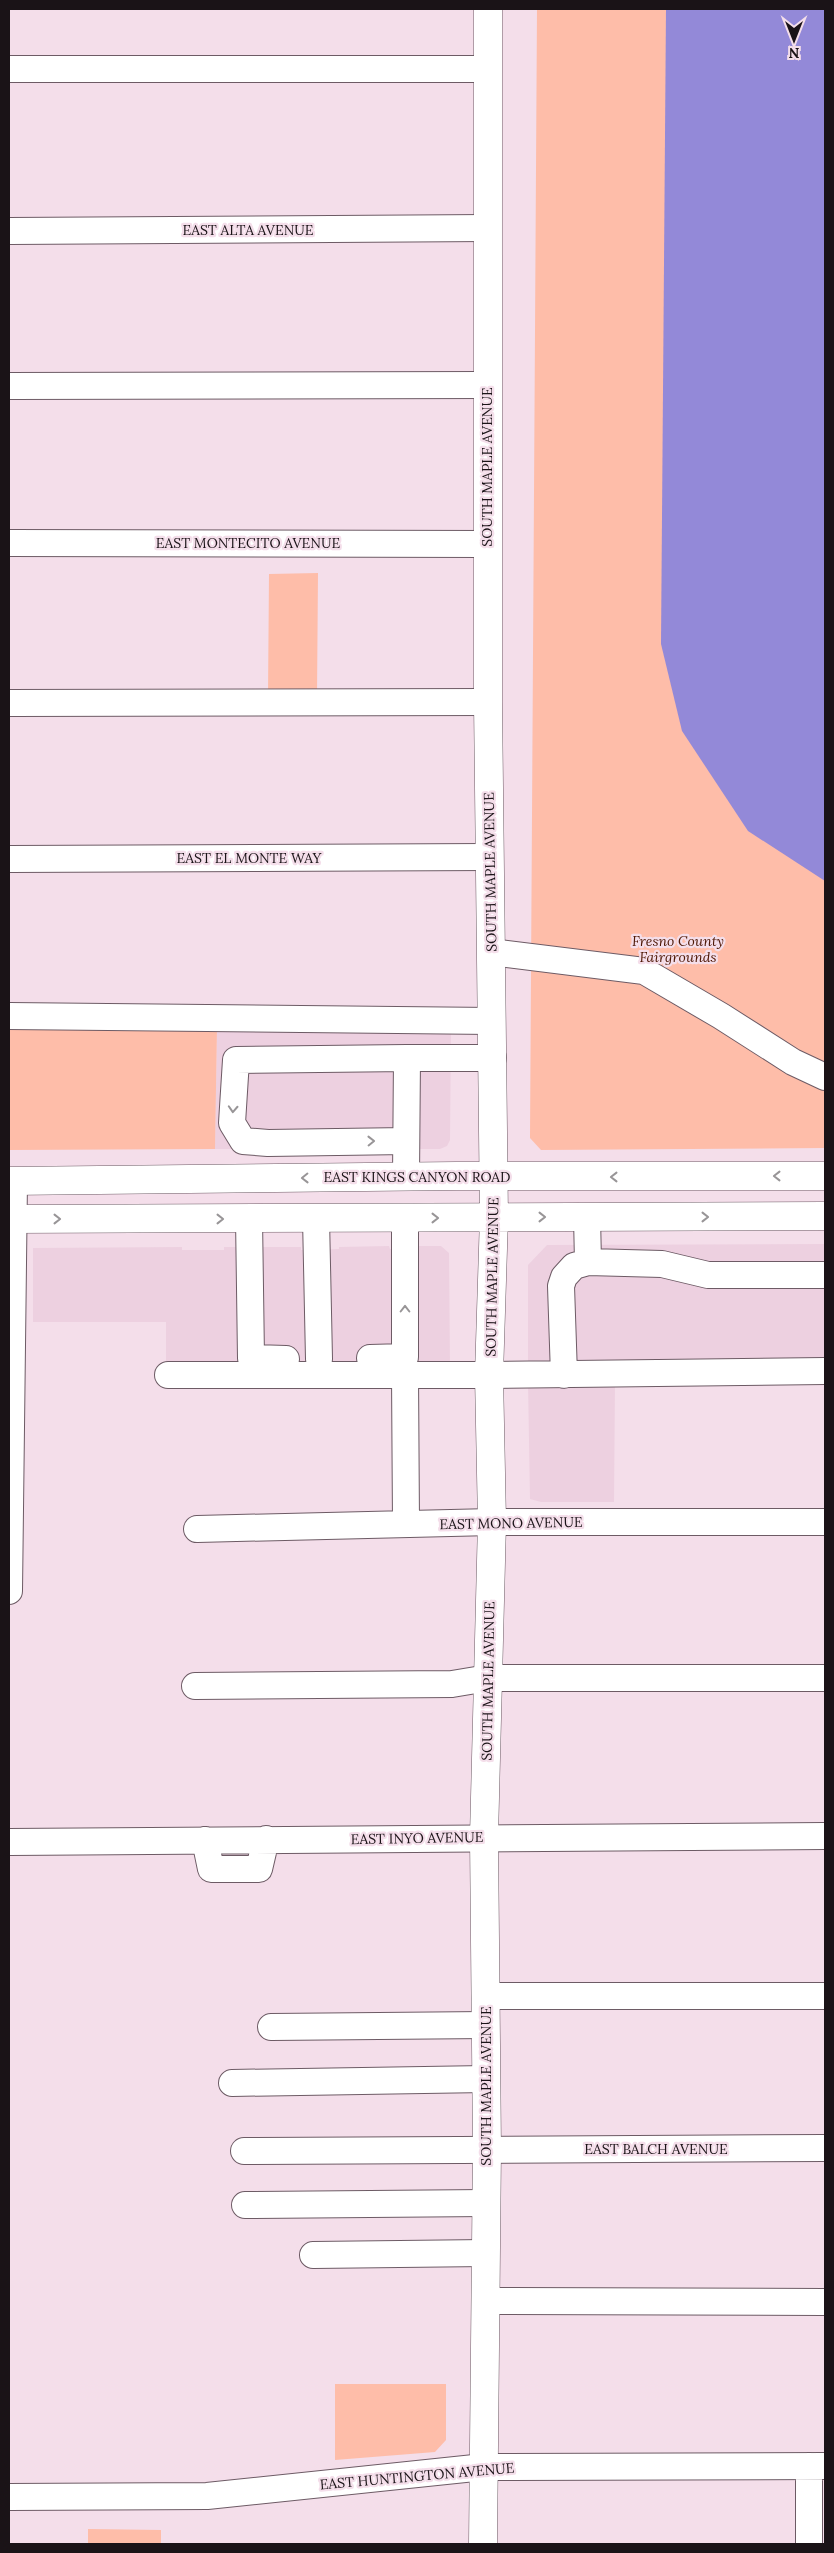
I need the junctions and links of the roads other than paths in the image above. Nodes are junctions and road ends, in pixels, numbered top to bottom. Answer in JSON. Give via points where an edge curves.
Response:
{"nodes":[{"id":1,"x":488,"y":9,"type":"edge"},
{"id":2,"x":9,"y":69,"type":"edge"},
{"id":3,"x":488,"y":69,"type":"junction"},
{"id":4,"x":488,"y":228,"type":"junction"},
{"id":5,"x":9,"y":231,"type":"edge"},
{"id":6,"x":486,"y":385,"type":"junction"},
{"id":7,"x":9,"y":386,"type":"edge"},
{"id":8,"x":9,"y":543,"type":"edge"},
{"id":9,"x":487,"y":544,"type":"junction"},
{"id":10,"x":488,"y":702,"type":"junction"},
{"id":11,"x":9,"y":703,"type":"edge"},
{"id":12,"x":489,"y":857,"type":"junction"},
{"id":13,"x":9,"y":859,"type":"edge"},
{"id":14,"x":491,"y":952,"type":"junction"},
{"id":15,"x":9,"y":1016,"type":"edge"},
{"id":16,"x":492,"y":1021,"type":"junction"},
{"id":17,"x":407,"y":1058,"type":"junction"},
{"id":18,"x":493,"y":1058,"type":"junction"},
{"id":19,"x":825,"y":1077,"type":"edge"},
{"id":20,"x":406,"y":1141,"type":"junction"},
{"id":21,"x":825,"y":1176,"type":"edge"},
{"id":22,"x":406,"y":1177,"type":"junction"},
{"id":23,"x":494,"y":1177,"type":"junction"},
{"id":24,"x":11,"y":1181,"type":"edge"},
{"id":25,"x":825,"y":1216,"type":"edge"},
{"id":26,"x":494,"y":1217,"type":"junction"},
{"id":27,"x":587,"y":1217,"type":"junction"},
{"id":28,"x":249,"y":1218,"type":"junction"},
{"id":29,"x":316,"y":1218,"type":"junction"},
{"id":30,"x":405,"y":1218,"type":"junction"},
{"id":31,"x":11,"y":1219,"type":"edge"},
{"id":32,"x":588,"y":1262,"type":"junction"},
{"id":33,"x":825,"y":1274,"type":"edge"},
{"id":34,"x":320,"y":1359,"type":"junction"},
{"id":35,"x":405,"y":1366,"type":"junction"},
{"id":36,"x":825,"y":1372,"type":"edge"},
{"id":37,"x":168,"y":1375,"type":"dead end"},
{"id":38,"x":489,"y":1375,"type":"junction"},
{"id":39,"x":564,"y":1375,"type":"junction"},
{"id":40,"x":492,"y":1522,"type":"junction"},
{"id":41,"x":825,"y":1522,"type":"edge"},
{"id":42,"x":406,"y":1524,"type":"junction"},
{"id":43,"x":197,"y":1529,"type":"dead end"},
{"id":44,"x":9,"y":1591,"type":"edge"},
{"id":45,"x":488,"y":1678,"type":"junction"},
{"id":46,"x":825,"y":1678,"type":"edge"},
{"id":47,"x":195,"y":1686,"type":"dead end"},
{"id":48,"x":825,"y":1836,"type":"edge"},
{"id":49,"x":484,"y":1837,"type":"junction"},
{"id":50,"x":9,"y":1842,"type":"edge"},
{"id":51,"x":485,"y":1996,"type":"junction"},
{"id":52,"x":825,"y":1996,"type":"edge"},
{"id":53,"x":486,"y":2025,"type":"junction"},
{"id":54,"x":271,"y":2027,"type":"dead end"},
{"id":55,"x":486,"y":2079,"type":"junction"},
{"id":56,"x":232,"y":2083,"type":"dead end"},
{"id":57,"x":825,"y":2148,"type":"edge"},
{"id":58,"x":487,"y":2149,"type":"junction"},
{"id":59,"x":244,"y":2151,"type":"dead end"},
{"id":60,"x":486,"y":2203,"type":"junction"},
{"id":61,"x":245,"y":2205,"type":"dead end"},
{"id":62,"x":486,"y":2253,"type":"junction"},
{"id":63,"x":314,"y":2255,"type":"dead end"},
{"id":64,"x":486,"y":2301,"type":"junction"},
{"id":65,"x":825,"y":2302,"type":"edge"},
{"id":66,"x":817,"y":2466,"type":"edge"},
{"id":67,"x":484,"y":2467,"type":"junction"},
{"id":68,"x":9,"y":2497,"type":"edge"},
{"id":69,"x":483,"y":2544,"type":"edge"},
{"id":70,"x":809,"y":2544,"type":"edge"}],
"edges":[{"from":1,"to":3,"type":"main road","name":"SOUTH MAPLE AVENUE"},
{"from":2,"to":3,"type":"street"},
{"from":3,"to":4,"type":"main road","name":"SOUTH MAPLE AVENUE"},
{"from":4,"to":5,"type":"street","name":"EAST ALTA AVENUE"},
{"from":4,"to":6,"type":"main road","name":"SOUTH MAPLE AVENUE"},
{"from":6,"to":7,"type":"street"},
{"from":6,"to":9,"type":"main road","name":"SOUTH MAPLE AVENUE"},
{"from":8,"to":9,"type":"street","name":"EAST MONTECITO AVENUE"},
{"from":9,"to":10,"type":"main road","name":"SOUTH MAPLE AVENUE"},
{"from":10,"to":11,"type":"street"},
{"from":10,"to":12,"type":"main road","name":"SOUTH MAPLE AVENUE"},
{"from":12,"to":13,"type":"street","name":"EAST EL MONTE WAY"},
{"from":12,"to":14,"type":"main road","name":"SOUTH MAPLE AVENUE"},
{"from":14,"to":16,"type":"main road","name":"SOUTH MAPLE AVENUE"},
{"from":14,"to":19,"type":"street","via":[[644,971],[793,1062]]},
{"from":15,"to":16,"type":"street"},
{"from":16,"to":18,"type":"main road","name":"SOUTH MAPLE AVENUE"},
{"from":17,"to":18,"type":"street"},
{"from":17,"to":20,"type":"street"},
{"from":17,"to":20,"type":"street","one_way":true,"via":[[236,1060],[232,1123],[244,1141]]},
{"from":18,"to":23,"type":"main road","name":"SOUTH MAPLE AVENUE"},
{"from":20,"to":22,"type":"street"},
{"from":21,"to":23,"type":"main road","name":"EAST KINGS CANYON ROAD","one_way":true},
{"from":22,"to":23,"type":"main road","name":"EAST KINGS CANYON ROAD"},
{"from":22,"to":24,"type":"main road","name":"EAST KINGS CANYON ROAD","one_way":true},
{"from":23,"to":26,"type":"main road","name":"SOUTH MAPLE AVENUE"},
{"from":24,"to":31,"type":"street"},
{"from":27,"to":25,"type":"main road","one_way":true},
{"from":26,"to":27,"type":"main road","one_way":true},
{"from":30,"to":26,"type":"main road","one_way":true},
{"from":26,"to":38,"type":"main road","name":"SOUTH MAPLE AVENUE"},
{"from":27,"to":32,"type":"street"},
{"from":28,"to":29,"type":"main road"},
{"from":31,"to":28,"type":"main road","one_way":true},
{"from":28,"to":34,"type":"street","via":[[251,1358]]},
{"from":29,"to":30,"type":"main road"},
{"from":29,"to":34,"type":"street"},
{"from":35,"to":30,"type":"street","one_way":true},
{"from":31,"to":44,"type":"street"},
{"from":32,"to":33,"type":"street","via":[[662,1264],[708,1274]]},
{"from":32,"to":39,"type":"street","via":[[574,1266],[561,1286]]},
{"from":34,"to":35,"type":"street"},
{"from":35,"to":37,"type":"street"},
{"from":35,"to":38,"type":"street"},
{"from":35,"to":42,"type":"street"},
{"from":36,"to":39,"type":"street"},
{"from":38,"to":39,"type":"street"},
{"from":38,"to":40,"type":"main road","name":"SOUTH MAPLE AVENUE"},
{"from":40,"to":41,"type":"street","name":"EAST MONO AVENUE"},
{"from":40,"to":42,"type":"street","name":"EAST MONO AVENUE"},
{"from":40,"to":45,"type":"main road","name":"SOUTH MAPLE AVENUE"},
{"from":42,"to":43,"type":"street","name":"EAST MONO AVENUE"},
{"from":45,"to":46,"type":"street"},
{"from":45,"to":47,"type":"street","via":[[452,1684]]},
{"from":45,"to":49,"type":"main road","name":"SOUTH MAPLE AVENUE"},
{"from":48,"to":49,"type":"street","name":"EAST INYO AVENUE"},
{"from":49,"to":50,"type":"street","name":"EAST INYO AVENUE"},
{"from":49,"to":51,"type":"main road","name":"SOUTH MAPLE AVENUE"},
{"from":51,"to":52,"type":"street"},
{"from":51,"to":53,"type":"main road","name":"SOUTH MAPLE AVENUE"},
{"from":53,"to":54,"type":"street"},
{"from":53,"to":55,"type":"main road","name":"SOUTH MAPLE AVENUE"},
{"from":55,"to":56,"type":"street"},
{"from":55,"to":58,"type":"main road","name":"SOUTH MAPLE AVENUE"},
{"from":57,"to":58,"type":"street","name":"EAST BALCH AVENUE"},
{"from":58,"to":59,"type":"street","name":"EAST BALCH AVENUE"},
{"from":58,"to":60,"type":"main road","name":"SOUTH MAPLE AVENUE"},
{"from":60,"to":61,"type":"street"},
{"from":60,"to":62,"type":"main road","name":"SOUTH MAPLE AVENUE"},
{"from":62,"to":63,"type":"street"},
{"from":62,"to":64,"type":"main road","name":"SOUTH MAPLE AVENUE"},
{"from":64,"to":65,"type":"street"},
{"from":64,"to":67,"type":"main road","name":"SOUTH MAPLE AVENUE"},
{"from":66,"to":67,"type":"street","name":"EAST HUNTINGTON AVENUE"},
{"from":66,"to":70,"type":"street"},
{"from":67,"to":68,"type":"street","name":"EAST HUNTINGTON AVENUE","via":[[207,2496]]},
{"from":67,"to":69,"type":"main road","name":"SOUTH MAPLE AVENUE"}]}
